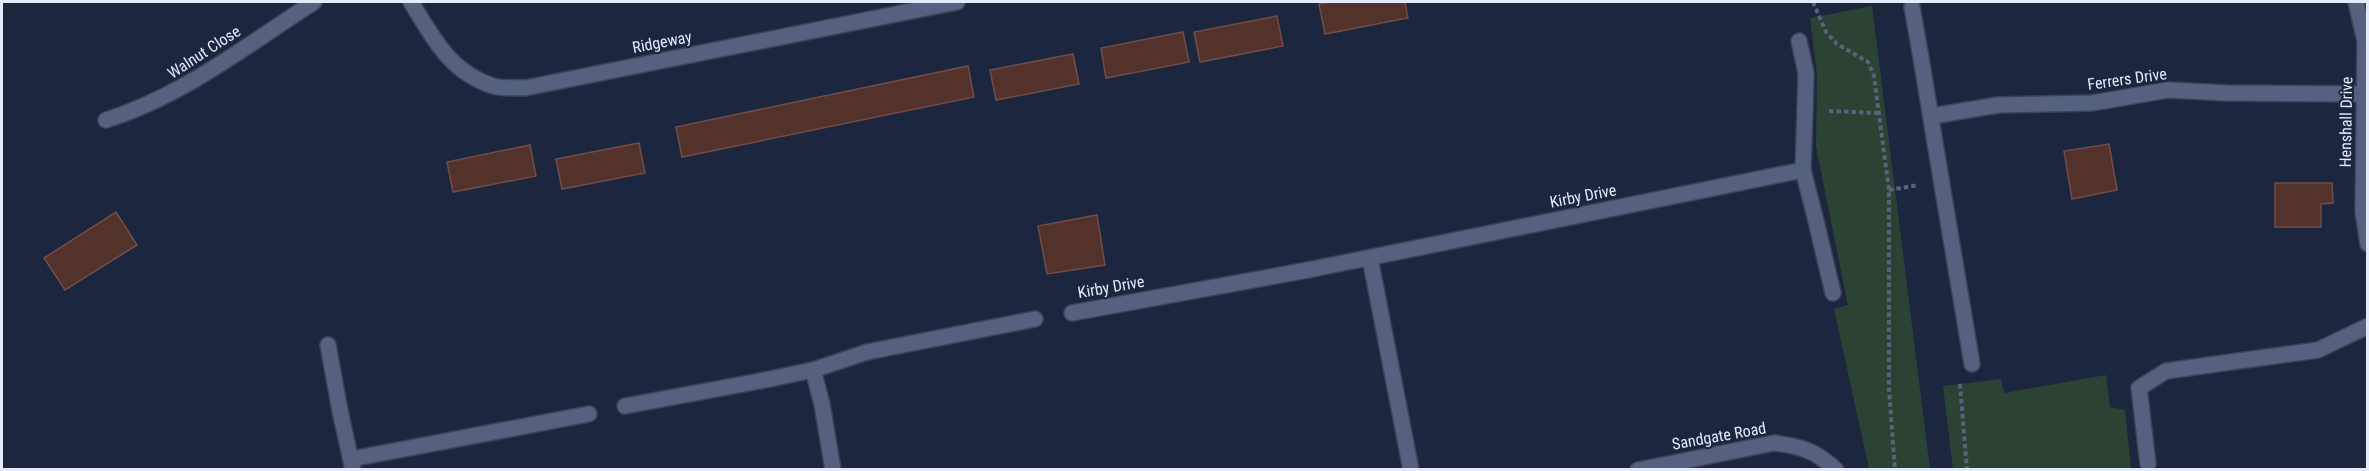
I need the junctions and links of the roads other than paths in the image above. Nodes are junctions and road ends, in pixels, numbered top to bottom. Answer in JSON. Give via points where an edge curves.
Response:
{"nodes":[{"id":1,"x":314,"y":2,"type":"edge"},
{"id":2,"x":411,"y":2,"type":"edge"},
{"id":3,"x":957,"y":2,"type":"edge"},
{"id":4,"x":2356,"y":2,"type":"edge"},
{"id":5,"x":1912,"y":7,"type":"dead end"},
{"id":6,"x":1799,"y":41,"type":"dead end"},
{"id":7,"x":2365,"y":94,"type":"junction"},
{"id":8,"x":1932,"y":116,"type":"junction"},
{"id":9,"x":106,"y":120,"type":"dead end"},
{"id":10,"x":1803,"y":170,"type":"junction"},
{"id":11,"x":2367,"y":244,"type":"edge"},
{"id":12,"x":1370,"y":258,"type":"junction"},
{"id":13,"x":1833,"y":293,"type":"dead end"},
{"id":14,"x":1072,"y":313,"type":"dead end"},
{"id":15,"x":1035,"y":319,"type":"dead end"},
{"id":16,"x":2367,"y":326,"type":"edge"},
{"id":17,"x":328,"y":345,"type":"dead end"},
{"id":18,"x":1972,"y":364,"type":"dead end"},
{"id":19,"x":813,"y":370,"type":"junction"},
{"id":20,"x":625,"y":406,"type":"dead end"},
{"id":21,"x":589,"y":414,"type":"dead end"},
{"id":22,"x":352,"y":464,"type":"edge"},
{"id":23,"x":2148,"y":464,"type":"dead end"},
{"id":24,"x":833,"y":470,"type":"edge"},
{"id":25,"x":1411,"y":470,"type":"edge"},
{"id":26,"x":1638,"y":470,"type":"edge"},
{"id":27,"x":1836,"y":470,"type":"edge"}],
"edges":[{"from":1,"to":9,"type":"street","name":"Walnut Close","via":[[180,90]]},
{"from":2,"to":3,"type":"street","name":"Ridgeway","via":[[446,57],[466,74],[494,86],[525,88]]},
{"from":4,"to":7,"type":"street","name":"Henshall Drive","via":[[2365,41]]},
{"from":5,"to":8,"type":"street"},
{"from":6,"to":10,"type":"street","via":[[1806,73]]},
{"from":7,"to":8,"type":"street","name":"Ferrers Drive","via":[[2168,90],[2092,103],[1998,105]]},
{"from":7,"to":11,"type":"street","name":"Henshall Drive"},
{"from":8,"to":18,"type":"street"},
{"from":10,"to":12,"type":"street","name":"Kirby Drive"},
{"from":10,"to":13,"type":"street"},
{"from":12,"to":14,"type":"street","name":"Kirby Drive"},
{"from":12,"to":25,"type":"street"},
{"from":15,"to":19,"type":"street","via":[[867,352]]},
{"from":16,"to":23,"type":"street","via":[[2318,350],[2166,371],[2139,388]]},
{"from":17,"to":22,"type":"street"},
{"from":19,"to":20,"type":"street"},
{"from":19,"to":24,"type":"street"},
{"from":21,"to":22,"type":"street","via":[[399,450]]},
{"from":26,"to":27,"type":"street","name":"Sandgate Road","via":[[1774,443],[1817,453]]}]}
